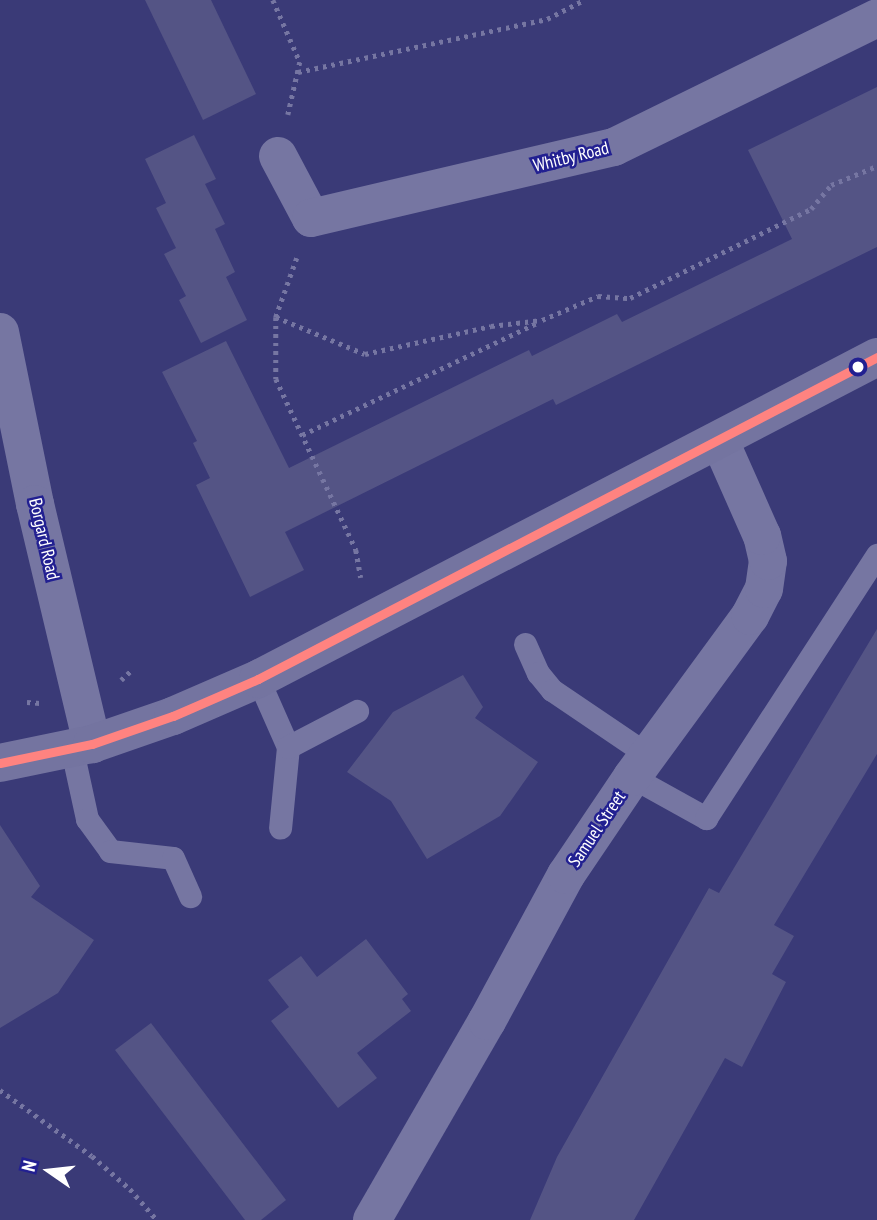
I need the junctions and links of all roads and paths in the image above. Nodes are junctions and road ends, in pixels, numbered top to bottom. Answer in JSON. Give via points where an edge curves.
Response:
{"nodes":[{"id":1,"x":273,"y":0,"type":"edge"},
{"id":2,"x":584,"y":0,"type":"edge"},
{"id":3,"x":877,"y":18,"type":"edge"},
{"id":4,"x":298,"y":72,"type":"junction"},
{"id":5,"x":278,"y":156,"type":"joint"},
{"id":6,"x":877,"y":166,"type":"edge"},
{"id":7,"x":311,"y":218,"type":"junction"},
{"id":8,"x":276,"y":317,"type":"junction"},
{"id":9,"x":542,"y":320,"type":"junction"},
{"id":10,"x":0,"y":332,"type":"edge"},
{"id":11,"x":877,"y":357,"type":"edge"},
{"id":12,"x":5,"y":387,"type":"edge"},
{"id":13,"x":302,"y":435,"type":"junction"},
{"id":14,"x":720,"y":441,"type":"junction"},
{"id":15,"x":877,"y":555,"type":"edge"},
{"id":16,"x":370,"y":620,"type":"junction"},
{"id":17,"x":525,"y":644,"type":"dead end"},
{"id":18,"x":133,"y":668,"type":"dead end"},
{"id":19,"x":258,"y":679,"type":"junction"},
{"id":20,"x":118,"y":683,"type":"dead end"},
{"id":21,"x":357,"y":711,"type":"dead end"},
{"id":22,"x":82,"y":747,"type":"junction"},
{"id":23,"x":288,"y":747,"type":"junction"},
{"id":24,"x":0,"y":764,"type":"edge"},
{"id":25,"x":640,"y":766,"type":"junction"},
{"id":26,"x":280,"y":828,"type":"dead end"},
{"id":27,"x":190,"y":896,"type":"dead end"},
{"id":28,"x":0,"y":1090,"type":"edge"},
{"id":29,"x":157,"y":1220,"type":"edge"},
{"id":30,"x":372,"y":1220,"type":"edge"}],
"edges":[{"from":1,"to":4,"type":"path","via":[[300,62]]},
{"from":2,"to":4,"type":"path","via":[[547,19]]},
{"from":3,"to":7,"type":"street","name":"Whitby Road","via":[[614,147]]},
{"from":4,"to":5,"type":"path"},
{"from":5,"to":7,"type":"street"},
{"from":6,"to":9,"type":"path","via":[[831,185],[811,209],[630,298],[598,296]]},
{"from":7,"to":8,"type":"path"},
{"from":8,"to":9,"type":"path","via":[[365,354],[491,326]]},
{"from":8,"to":13,"type":"path","via":[[276,379]]},
{"from":9,"to":13,"type":"path"},
{"from":10,"to":12,"type":"street","name":"Borgard Road"},
{"from":11,"to":14,"type":"street"},
{"from":12,"to":22,"type":"street","name":"Borgard Road"},
{"from":13,"to":16,"type":"path","via":[[356,550]]},
{"from":14,"to":16,"type":"street"},
{"from":14,"to":25,"type":"street","name":"Samuel Street","via":[[762,536],[768,561],[764,589],[750,616]]},
{"from":15,"to":25,"type":"lane","via":[[706,818]]},
{"from":16,"to":19,"type":"street"},
{"from":17,"to":25,"type":"lane","via":[[552,690]]},
{"from":18,"to":20,"type":"path"},
{"from":19,"to":22,"type":"street","via":[[173,716]]},
{"from":19,"to":23,"type":"lane"},
{"from":21,"to":23,"type":"lane"},
{"from":22,"to":24,"type":"street"},
{"from":22,"to":27,"type":"lane","via":[[87,819],[110,851],[173,858]]},
{"from":23,"to":26,"type":"lane"},
{"from":25,"to":30,"type":"street","name":"Samuel Street","via":[[566,875]]},
{"from":28,"to":29,"type":"path","via":[[92,1156]]}]}
